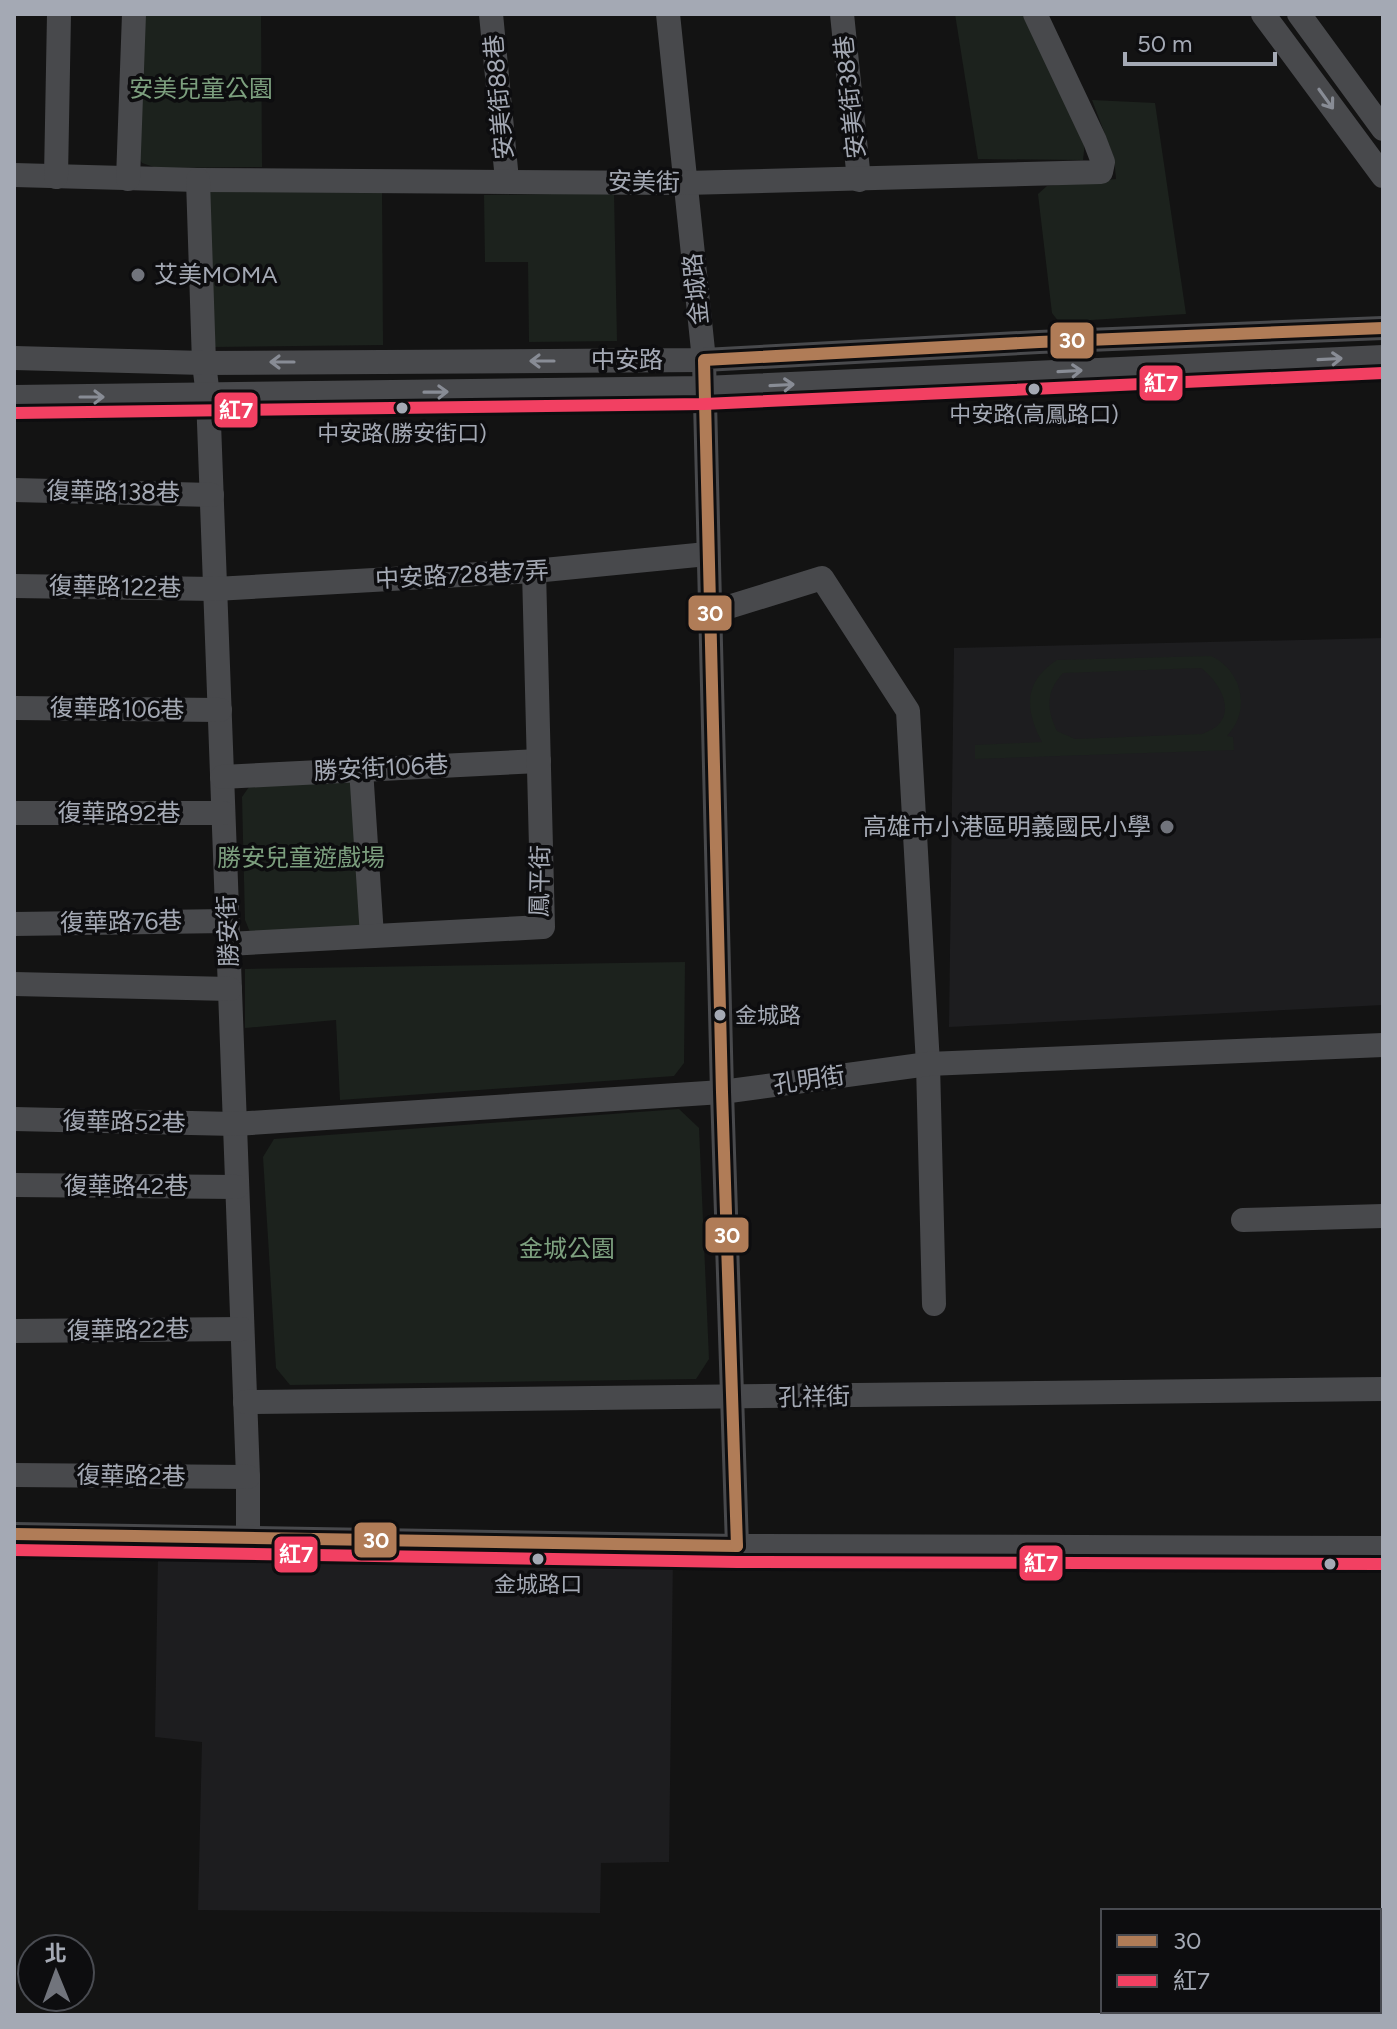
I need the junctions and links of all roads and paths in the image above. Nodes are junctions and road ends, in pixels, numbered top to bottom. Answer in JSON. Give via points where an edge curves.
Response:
{"nodes":[{"id":1,"x":59,"y":14,"type":"edge"},
{"id":2,"x":134,"y":14,"type":"edge"},
{"id":3,"x":491,"y":14,"type":"edge"},
{"id":4,"x":668,"y":14,"type":"edge"},
{"id":5,"x":842,"y":14,"type":"edge"},
{"id":6,"x":1035,"y":14,"type":"edge"},
{"id":7,"x":1263,"y":14,"type":"edge"},
{"id":8,"x":1299,"y":14,"type":"edge"},
{"id":9,"x":1383,"y":129,"type":"edge"},
{"id":10,"x":14,"y":175,"type":"edge"},
{"id":11,"x":1383,"y":176,"type":"edge"},
{"id":12,"x":56,"y":177,"type":"junction"},
{"id":13,"x":128,"y":179,"type":"junction"},
{"id":14,"x":198,"y":180,"type":"junction"},
{"id":15,"x":507,"y":180,"type":"junction"},
{"id":16,"x":859,"y":180,"type":"junction"},
{"id":17,"x":685,"y":183,"type":"junction"},
{"id":18,"x":1383,"y":328,"type":"edge"},
{"id":19,"x":1383,"y":357,"type":"edge"},
{"id":20,"x":14,"y":358,"type":"edge"},
{"id":21,"x":704,"y":360,"type":"junction"},
{"id":22,"x":204,"y":363,"type":"junction"},
{"id":23,"x":704,"y":388,"type":"junction"},
{"id":24,"x":208,"y":396,"type":"junction"},
{"id":25,"x":14,"y":397,"type":"edge"},
{"id":26,"x":14,"y":490,"type":"edge"},
{"id":27,"x":212,"y":495,"type":"junction"},
{"id":28,"x":707,"y":554,"type":"junction"},
{"id":29,"x":534,"y":571,"type":"junction"},
{"id":30,"x":14,"y":586,"type":"edge"},
{"id":31,"x":215,"y":589,"type":"junction"},
{"id":32,"x":709,"y":613,"type":"junction"},
{"id":33,"x":14,"y":708,"type":"edge"},
{"id":34,"x":220,"y":710,"type":"junction"},
{"id":35,"x":539,"y":761,"type":"junction"},
{"id":36,"x":361,"y":769,"type":"junction"},
{"id":37,"x":222,"y":777,"type":"junction"},
{"id":38,"x":14,"y":813,"type":"edge"},
{"id":39,"x":223,"y":813,"type":"junction"},
{"id":40,"x":14,"y":924,"type":"edge"},
{"id":41,"x":228,"y":932,"type":"junction"},
{"id":42,"x":372,"y":936,"type":"junction"},
{"id":43,"x":14,"y":984,"type":"edge"},
{"id":44,"x":230,"y":989,"type":"junction"},
{"id":45,"x":1383,"y":1045,"type":"edge"},
{"id":46,"x":928,"y":1064,"type":"junction"},
{"id":47,"x":722,"y":1092,"type":"junction"},
{"id":48,"x":14,"y":1119,"type":"edge"},
{"id":49,"x":235,"y":1124,"type":"junction"},
{"id":50,"x":14,"y":1185,"type":"edge"},
{"id":51,"x":237,"y":1187,"type":"junction"},
{"id":52,"x":1383,"y":1216,"type":"edge"},
{"id":53,"x":1243,"y":1220,"type":"dead end"},
{"id":54,"x":934,"y":1304,"type":"dead end"},
{"id":55,"x":242,"y":1329,"type":"junction"},
{"id":56,"x":14,"y":1331,"type":"edge"},
{"id":57,"x":1383,"y":1389,"type":"edge"},
{"id":58,"x":732,"y":1398,"type":"junction"},
{"id":59,"x":245,"y":1402,"type":"junction"},
{"id":60,"x":14,"y":1475,"type":"edge"},
{"id":61,"x":248,"y":1477,"type":"junction"},
{"id":62,"x":14,"y":1534,"type":"edge"},
{"id":63,"x":248,"y":1540,"type":"junction"},
{"id":64,"x":737,"y":1546,"type":"junction"},
{"id":65,"x":1383,"y":1548,"type":"edge"}],
"edges":[{"from":1,"to":12,"type":"street"},
{"from":2,"to":13,"type":"street"},
{"from":3,"to":15,"type":"street","name":"安美街88巷"},
{"from":4,"to":17,"type":"street","name":"金城路"},
{"from":5,"to":16,"type":"street","name":"安美街38巷"},
{"from":6,"to":16,"type":"street","name":"安美街","via":[[1095,141],[1101,172]]},
{"from":7,"to":11,"type":"street","one_way":true},
{"from":8,"to":9,"type":"street"},
{"from":10,"to":12,"type":"street","name":"安美街"},
{"from":12,"to":13,"type":"street","name":"安美街"},
{"from":13,"to":14,"type":"street","name":"安美街"},
{"from":14,"to":15,"type":"street","name":"安美街"},
{"from":14,"to":22,"type":"street","name":"勝安街"},
{"from":15,"to":17,"type":"street","name":"安美街"},
{"from":16,"to":17,"type":"street","name":"安美街"},
{"from":17,"to":21,"type":"street","name":"金城路"},
{"from":18,"to":21,"type":"street","name":"中安路"},
{"from":23,"to":19,"type":"street","name":"中安路","one_way":true},
{"from":20,"to":22,"type":"street","name":"中安路"},
{"from":21,"to":22,"type":"street","name":"中安路","one_way":true},
{"from":21,"to":23,"type":"street","name":"金城路"},
{"from":22,"to":24,"type":"street","name":"勝安街"},
{"from":24,"to":23,"type":"street","name":"中安路","one_way":true},
{"from":23,"to":28,"type":"street","name":"金城路"},
{"from":25,"to":24,"type":"street","name":"中安路","one_way":true},
{"from":24,"to":27,"type":"street","name":"勝安街"},
{"from":26,"to":27,"type":"street","name":"復華路138巷"},
{"from":27,"to":31,"type":"street","name":"勝安街"},
{"from":28,"to":29,"type":"street","name":"中安路728巷7弄"},
{"from":28,"to":32,"type":"street","name":"金城路"},
{"from":29,"to":31,"type":"street","name":"中安路728巷7弄"},
{"from":29,"to":35,"type":"street","name":"鳳平街"},
{"from":30,"to":31,"type":"street","name":"復華路122巷"},
{"from":31,"to":34,"type":"street","name":"勝安街"},
{"from":32,"to":46,"type":"street","via":[[822,578],[908,711]]},
{"from":32,"to":47,"type":"street","name":"金城路"},
{"from":33,"to":34,"type":"street","name":"復華路106巷"},
{"from":34,"to":37,"type":"street","name":"勝安街"},
{"from":35,"to":36,"type":"street","name":"勝安街106巷"},
{"from":35,"to":42,"type":"street","name":"鳳平街","via":[[543,927]]},
{"from":36,"to":37,"type":"street","name":"勝安街106巷"},
{"from":36,"to":42,"type":"street"},
{"from":37,"to":39,"type":"street","name":"勝安街"},
{"from":38,"to":39,"type":"street","name":"復華路92巷"},
{"from":39,"to":41,"type":"street","name":"勝安街"},
{"from":40,"to":41,"type":"street","name":"復華路76巷"},
{"from":41,"to":42,"type":"street","name":"鳳平街"},
{"from":41,"to":44,"type":"street","name":"勝安街"},
{"from":43,"to":44,"type":"street"},
{"from":44,"to":49,"type":"street","name":"勝安街"},
{"from":45,"to":46,"type":"street","name":"孔明街"},
{"from":46,"to":47,"type":"street","name":"孔明街"},
{"from":46,"to":54,"type":"street"},
{"from":47,"to":49,"type":"street","name":"孔明街"},
{"from":47,"to":58,"type":"street","name":"金城路"},
{"from":48,"to":49,"type":"street","name":"復華路52巷"},
{"from":49,"to":51,"type":"street","name":"勝安街"},
{"from":50,"to":51,"type":"street","name":"復華路42巷"},
{"from":51,"to":55,"type":"street","name":"勝安街"},
{"from":52,"to":53,"type":"street"},
{"from":55,"to":56,"type":"street","name":"復華路22巷"},
{"from":55,"to":59,"type":"street","name":"勝安街"},
{"from":57,"to":58,"type":"street","name":"孔祥街"},
{"from":58,"to":59,"type":"street","name":"孔祥街"},
{"from":58,"to":64,"type":"street","name":"金城路"},
{"from":59,"to":61,"type":"street","name":"勝安街"},
{"from":60,"to":61,"type":"street","name":"復華路2巷"},
{"from":61,"to":63,"type":"street","name":"勝安街"},
{"from":62,"to":63,"type":"street"},
{"from":63,"to":64,"type":"street"},
{"from":64,"to":65,"type":"street"}]}
